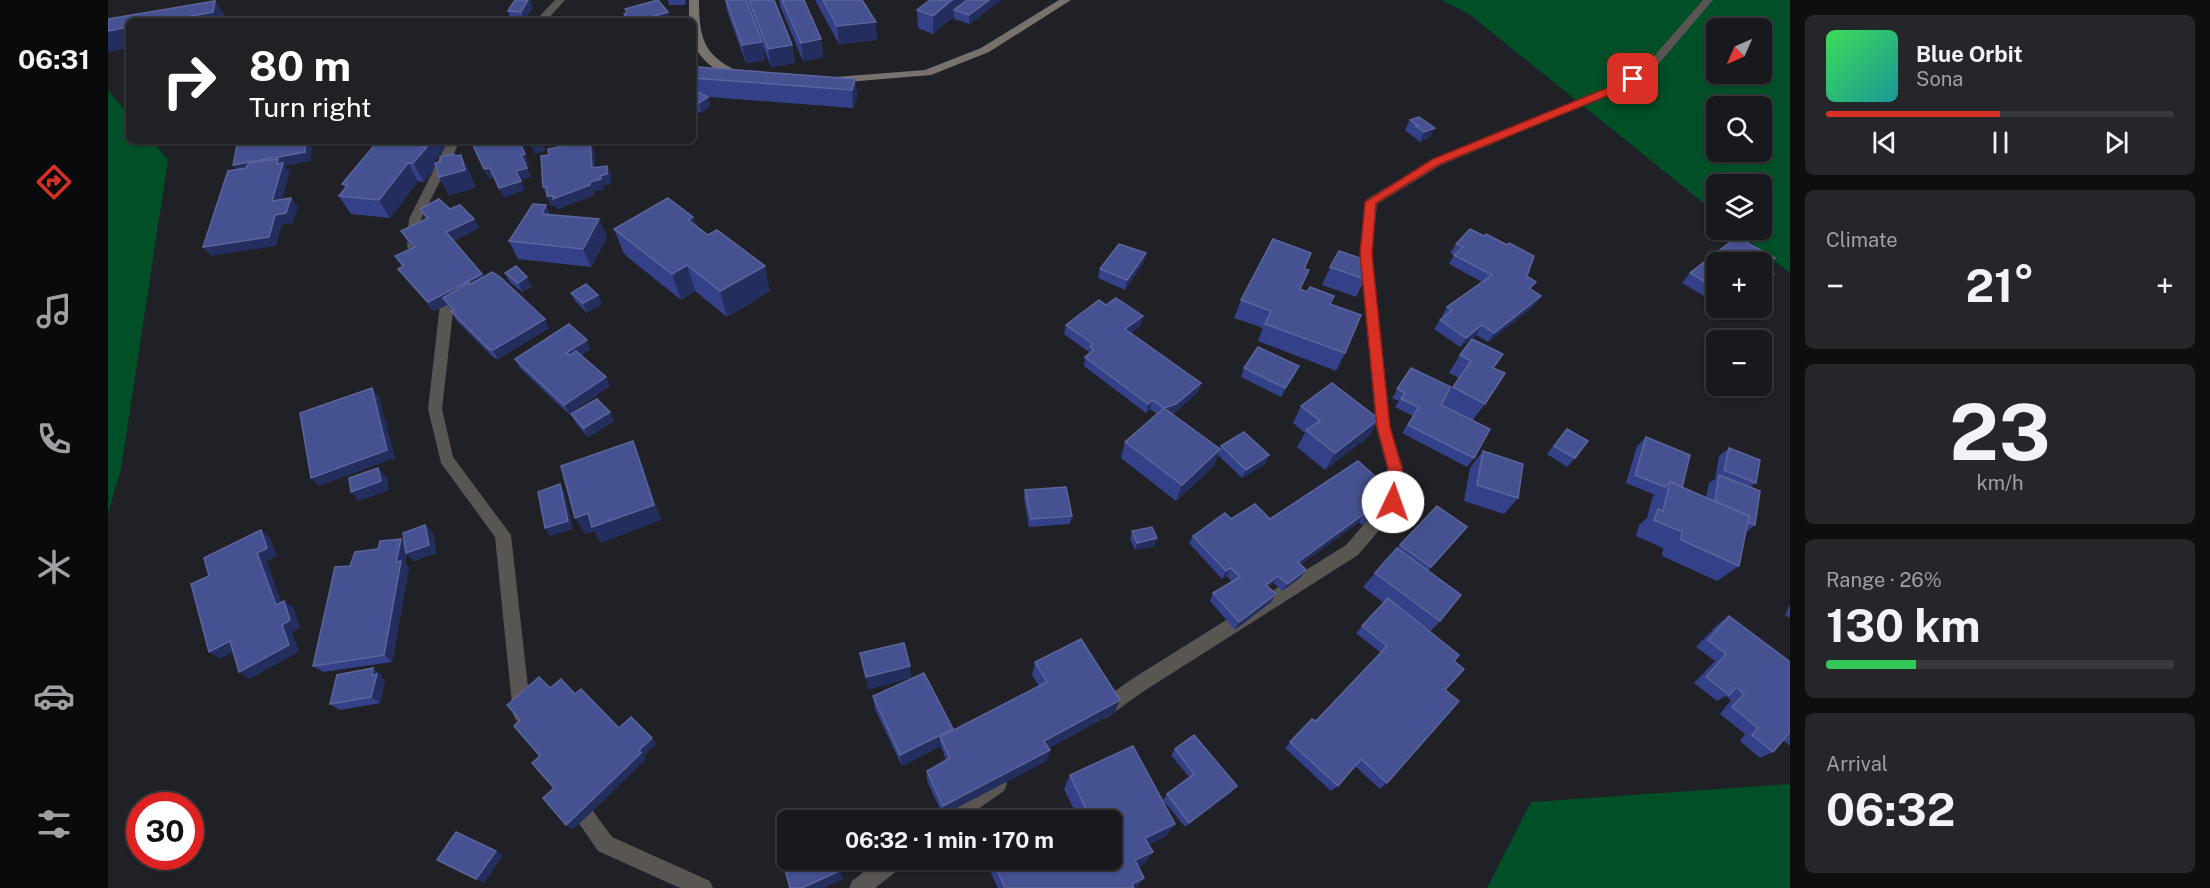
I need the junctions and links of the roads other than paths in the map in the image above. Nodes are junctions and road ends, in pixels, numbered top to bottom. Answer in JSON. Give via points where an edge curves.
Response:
{"nodes":[{"id":1,"x":560,"y":0,"type":"edge"},
{"id":2,"x":694,"y":0,"type":"edge"},
{"id":3,"x":1066,"y":0,"type":"edge"},
{"id":4,"x":1708,"y":0,"type":"edge"},
{"id":5,"x":543,"y":18,"type":"edge"},
{"id":6,"x":695,"y":18,"type":"edge"},
{"id":7,"x":696,"y":43,"type":"edge"},
{"id":8,"x":752,"y":80,"type":"edge"},
{"id":9,"x":822,"y":80,"type":"edge"},
{"id":10,"x":452,"y":144,"type":"edge"},
{"id":11,"x":418,"y":261,"type":"edge"},
{"id":12,"x":430,"y":278,"type":"edge"},
{"id":13,"x":1091,"y":718,"type":"edge"},
{"id":14,"x":524,"y":734,"type":"edge"},
{"id":15,"x":1005,"y":779,"type":"edge"},
{"id":16,"x":565,"y":789,"type":"edge"},
{"id":17,"x":960,"y":810,"type":"edge"},
{"id":18,"x":883,"y":870,"type":"edge"},
{"id":19,"x":703,"y":888,"type":"edge"},
{"id":20,"x":859,"y":888,"type":"edge"}],
"edges":[{"from":1,"to":5,"type":"street"},
{"from":2,"to":6,"type":"main road"},
{"from":3,"to":9,"type":"main road","via":[[985,50],[927,73]]},
{"from":4,"to":13,"type":"street","via":[[1646,72],[1620,87],[1437,162],[1371,202],[1366,254],[1383,427],[1395,468],[1393,502],[1352,550]]},
{"from":7,"to":8,"type":"main road","via":[[718,68]]},
{"from":10,"to":11,"type":"street","via":[[415,219],[413,253]]},
{"from":12,"to":14,"type":"street","via":[[447,303],[435,409],[446,459],[503,536]]},
{"from":15,"to":17,"type":"street"},
{"from":16,"to":19,"type":"street","via":[[605,844]]},
{"from":18,"to":20,"type":"street"}]}
